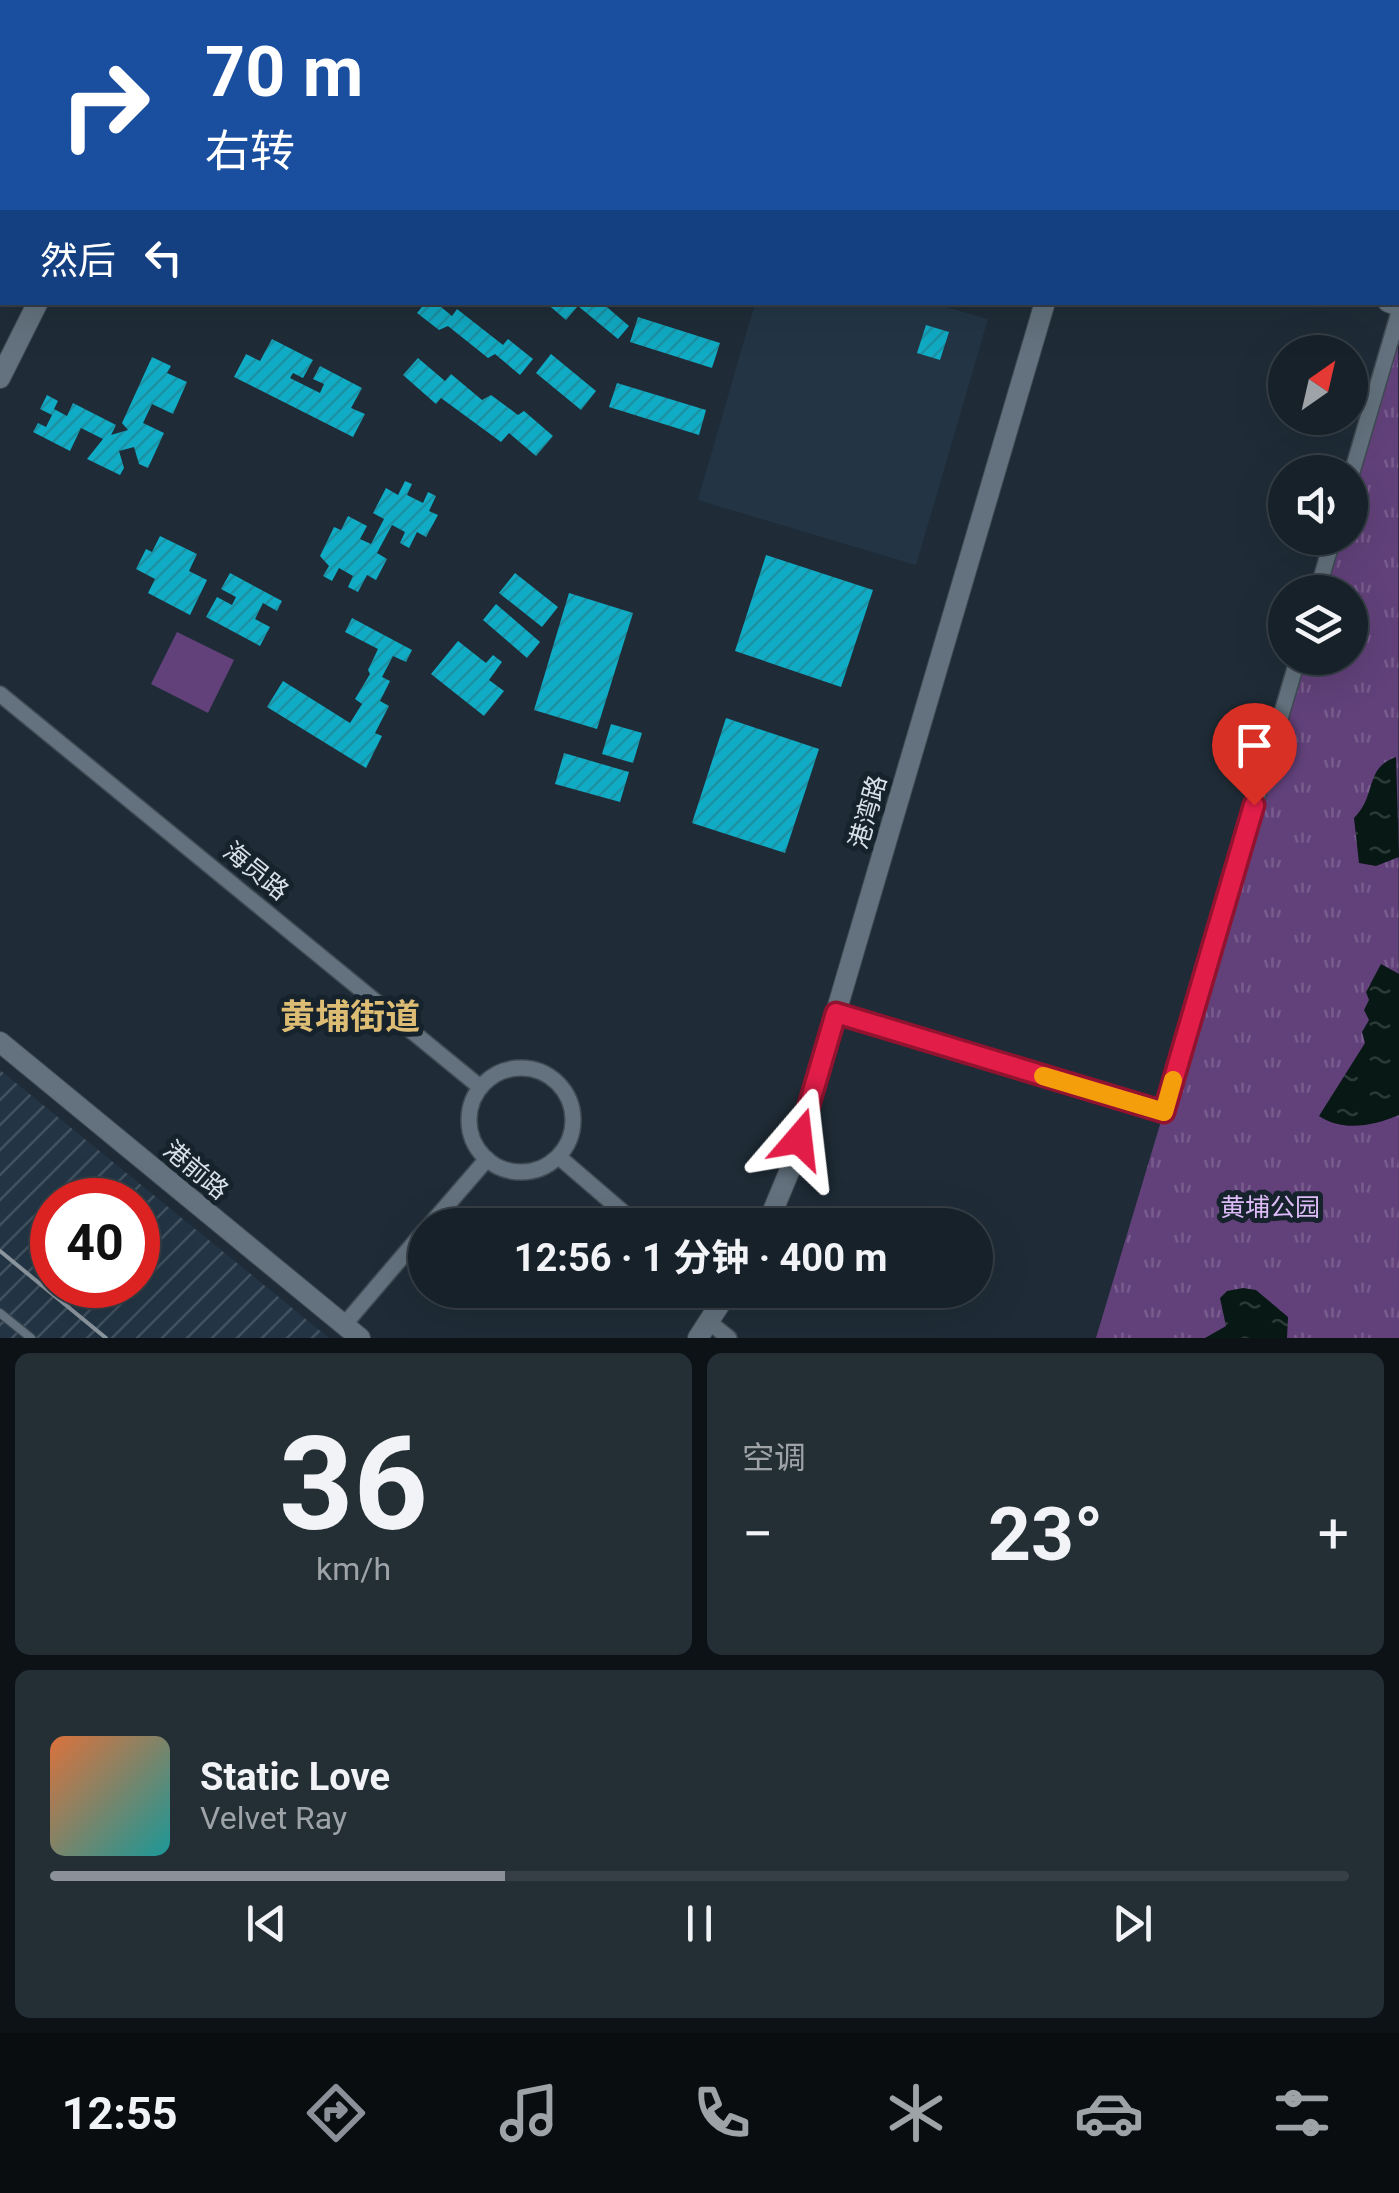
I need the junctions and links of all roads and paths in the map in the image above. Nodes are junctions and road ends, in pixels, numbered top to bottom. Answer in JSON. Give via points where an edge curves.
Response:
{"nodes":[{"id":1,"x":36,"y":305,"type":"edge"},
{"id":2,"x":1033,"y":305,"type":"edge"},
{"id":3,"x":1044,"y":305,"type":"edge"},
{"id":4,"x":1399,"y":309,"type":"edge"},
{"id":5,"x":0,"y":378,"type":"edge"},
{"id":6,"x":1010,"y":411,"type":"junction"},
{"id":7,"x":1357,"y":455,"type":"edge"},
{"id":8,"x":1293,"y":675,"type":"edge"},
{"id":9,"x":0,"y":694,"type":"edge"},
{"id":10,"x":836,"y":1013,"type":"junction"},
{"id":11,"x":0,"y":1042,"type":"edge"},
{"id":12,"x":480,"y":1087,"type":"junction"},
{"id":13,"x":559,"y":1157,"type":"junction"},
{"id":14,"x":487,"y":1159,"type":"junction"},
{"id":15,"x":444,"y":1208,"type":"edge"},
{"id":16,"x":618,"y":1208,"type":"edge"},
{"id":17,"x":774,"y":1208,"type":"edge"},
{"id":18,"x":408,"y":1254,"type":"edge"},
{"id":19,"x":0,"y":1313,"type":"edge"},
{"id":20,"x":703,"y":1330,"type":"edge"},
{"id":21,"x":352,"y":1331,"type":"edge"},
{"id":22,"x":31,"y":1338,"type":"edge"},
{"id":23,"x":729,"y":1338,"type":"edge"}],
"edges":[{"from":1,"to":5,"type":"street"},
{"from":2,"to":6,"type":"street","name":"港湾路"},
{"from":3,"to":6,"type":"street","name":"港湾路"},
{"from":4,"to":7,"type":"street"},
{"from":6,"to":10,"type":"street","name":"港湾路"},
{"from":8,"to":10,"type":"street","via":[[1164,1112]]},
{"from":9,"to":12,"type":"street","name":"海员路"},
{"from":10,"to":17,"type":"street","name":"港湾路"},
{"from":11,"to":21,"type":"street","name":"港前路"},
{"from":12,"to":13,"type":"street","via":[[512,1068],[528,1068],[559,1084],[574,1114]]},
{"from":12,"to":14,"type":"street","via":[[470,1134]]},
{"from":13,"to":14,"type":"street","via":[[523,1173]]},
{"from":13,"to":16,"type":"street"},
{"from":14,"to":15,"type":"street"},
{"from":18,"to":21,"type":"street"},
{"from":19,"to":22,"type":"lane"},
{"from":20,"to":23,"type":"street"}]}
